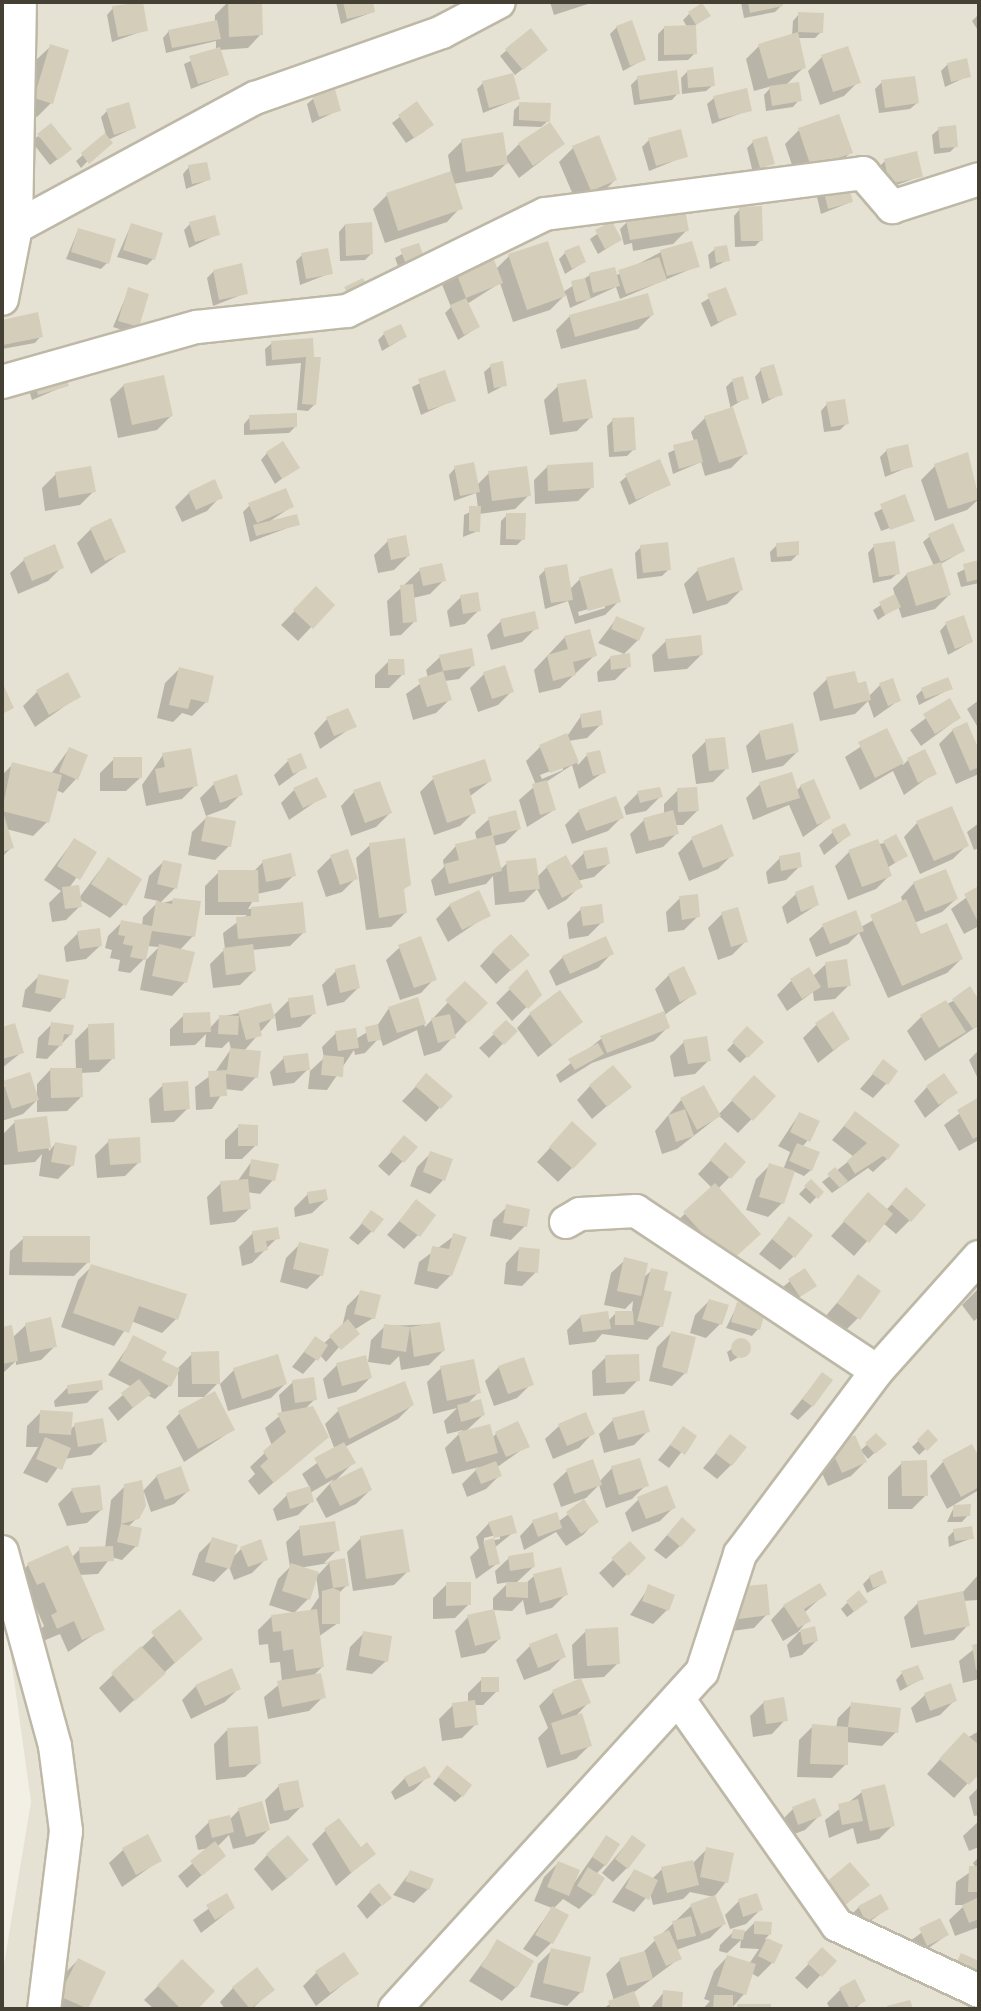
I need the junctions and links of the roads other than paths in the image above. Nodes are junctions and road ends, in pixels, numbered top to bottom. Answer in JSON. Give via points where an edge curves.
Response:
{"nodes":[{"id":1,"x":20,"y":2,"type":"edge"},
{"id":2,"x":499,"y":2,"type":"edge"},
{"id":3,"x":979,"y":179,"type":"edge"},
{"id":4,"x":16,"y":227,"type":"junction"},
{"id":5,"x":2,"y":299,"type":"edge"},
{"id":6,"x":2,"y":382,"type":"edge"},
{"id":7,"x":566,"y":1222,"type":"dead end"},
{"id":8,"x":979,"y":1257,"type":"edge"},
{"id":9,"x":877,"y":1371,"type":"junction"},
{"id":10,"x":2,"y":1552,"type":"edge"},
{"id":11,"x":679,"y":1700,"type":"junction"},
{"id":12,"x":979,"y":1991,"type":"edge"},
{"id":13,"x":44,"y":2009,"type":"edge"},
{"id":14,"x":395,"y":2009,"type":"edge"}],
"edges":[{"from":1,"to":4,"type":"street"},
{"from":2,"to":4,"type":"street","via":[[442,32],[255,98]]},
{"from":3,"to":6,"type":"street","via":[[892,207],[863,173],[545,214],[347,311],[197,327]]},
{"from":4,"to":5,"type":"street"},
{"from":7,"to":9,"type":"street","via":[[580,1214],[636,1211]]},
{"from":8,"to":9,"type":"street"},
{"from":9,"to":11,"type":"street","via":[[740,1554],[726,1584],[711,1655]]},
{"from":10,"to":13,"type":"street","via":[[55,1746],[64,1815]]},
{"from":11,"to":12,"type":"street","via":[[837,1925]]},
{"from":11,"to":14,"type":"street"}]}
